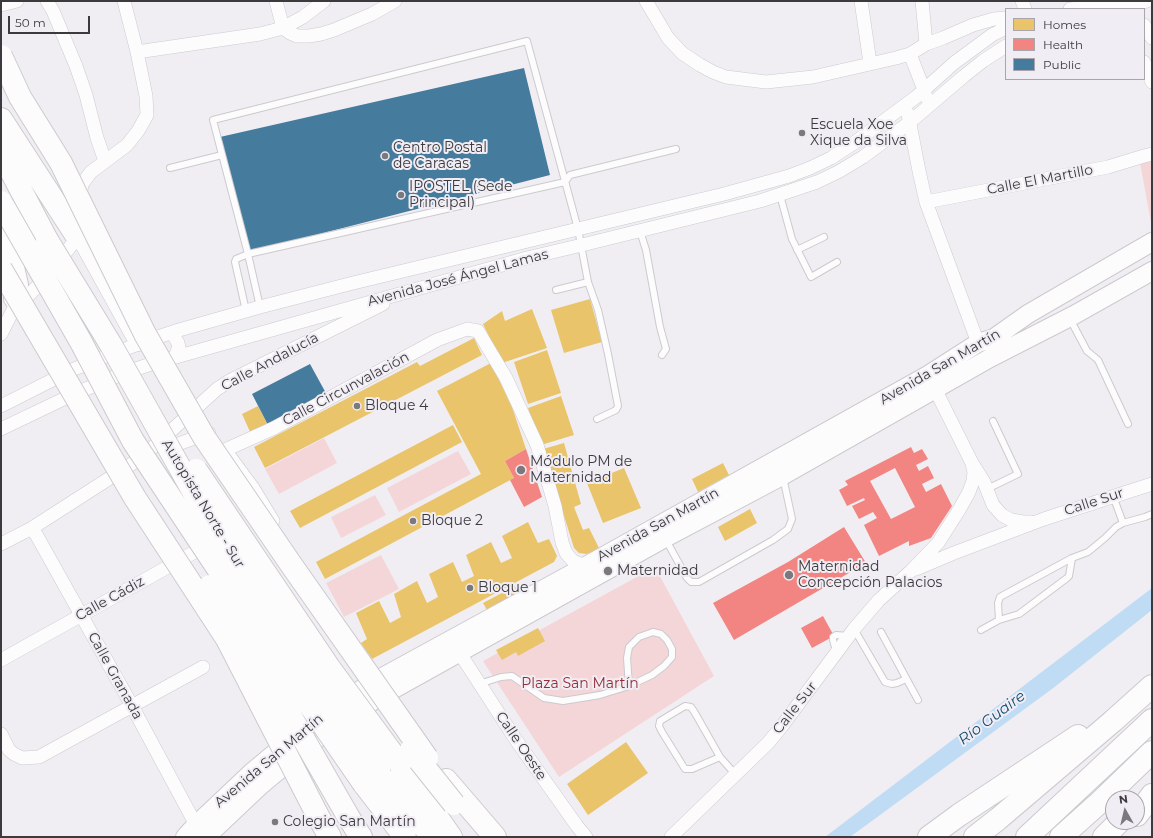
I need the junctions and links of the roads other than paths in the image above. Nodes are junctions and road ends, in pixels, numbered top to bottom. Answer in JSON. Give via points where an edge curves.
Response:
{"nodes":[{"id":1,"x":17,"y":1,"type":"edge"},
{"id":2,"x":47,"y":1,"type":"edge"},
{"id":3,"x":124,"y":1,"type":"edge"},
{"id":4,"x":276,"y":1,"type":"edge"},
{"id":5,"x":324,"y":1,"type":"edge"},
{"id":6,"x":395,"y":1,"type":"edge"},
{"id":7,"x":646,"y":1,"type":"edge"},
{"id":8,"x":861,"y":1,"type":"edge"},
{"id":9,"x":922,"y":1,"type":"edge"},
{"id":10,"x":1147,"y":1,"type":"edge"},
{"id":11,"x":1,"y":5,"type":"edge"},
{"id":12,"x":1079,"y":8,"type":"edge"},
{"id":13,"x":1115,"y":8,"type":"edge"},
{"id":14,"x":1126,"y":8,"type":"edge"},
{"id":15,"x":1005,"y":18,"type":"edge"},
{"id":16,"x":1145,"y":27,"type":"edge"},
{"id":17,"x":283,"y":28,"type":"junction"},
{"id":18,"x":1005,"y":28,"type":"edge"},
{"id":19,"x":1152,"y":38,"type":"edge"},
{"id":20,"x":926,"y":44,"type":"junction"},
{"id":21,"x":1005,"y":47,"type":"edge"},
{"id":22,"x":137,"y":52,"type":"junction"},
{"id":23,"x":910,"y":54,"type":"junction"},
{"id":24,"x":1,"y":56,"type":"edge"},
{"id":25,"x":870,"y":63,"type":"junction"},
{"id":26,"x":1145,"y":64,"type":"edge"},
{"id":27,"x":1152,"y":82,"type":"edge"},
{"id":28,"x":924,"y":90,"type":"junction"},
{"id":29,"x":906,"y":105,"type":"junction"},
{"id":30,"x":928,"y":106,"type":"junction"},
{"id":31,"x":1,"y":119,"type":"edge"},
{"id":32,"x":910,"y":122,"type":"junction"},
{"id":33,"x":676,"y":149,"type":"dead end"},
{"id":34,"x":1,"y":152,"type":"edge"},
{"id":35,"x":1152,"y":154,"type":"edge"},
{"id":36,"x":222,"y":155,"type":"junction"},
{"id":37,"x":105,"y":161,"type":"junction"},
{"id":38,"x":170,"y":168,"type":"dead end"},
{"id":39,"x":565,"y":182,"type":"junction"},
{"id":40,"x":780,"y":195,"type":"junction"},
{"id":41,"x":1,"y":202,"type":"edge"},
{"id":42,"x":926,"y":202,"type":"junction"},
{"id":43,"x":578,"y":229,"type":"junction"},
{"id":44,"x":640,"y":231,"type":"junction"},
{"id":45,"x":1,"y":234,"type":"edge"},
{"id":46,"x":824,"y":237,"type":"dead end"},
{"id":47,"x":78,"y":238,"type":"junction"},
{"id":48,"x":1152,"y":242,"type":"edge"},
{"id":49,"x":582,"y":245,"type":"junction"},
{"id":50,"x":797,"y":250,"type":"junction"},
{"id":51,"x":248,"y":254,"type":"junction"},
{"id":52,"x":1152,"y":258,"type":"edge"},
{"id":53,"x":837,"y":262,"type":"dead end"},
{"id":54,"x":1,"y":269,"type":"edge"},
{"id":55,"x":1152,"y":271,"type":"edge"},
{"id":56,"x":588,"y":282,"type":"junction"},
{"id":57,"x":410,"y":290,"type":"junction"},
{"id":58,"x":556,"y":290,"type":"dead end"},
{"id":59,"x":260,"y":307,"type":"junction"},
{"id":60,"x":14,"y":308,"type":"junction"},
{"id":61,"x":246,"y":311,"type":"junction"},
{"id":62,"x":1054,"y":317,"type":"junction"},
{"id":63,"x":169,"y":333,"type":"junction"},
{"id":64,"x":1,"y":334,"type":"edge"},
{"id":65,"x":986,"y":341,"type":"junction"},
{"id":66,"x":111,"y":345,"type":"junction"},
{"id":67,"x":137,"y":345,"type":"junction"},
{"id":68,"x":662,"y":355,"type":"dead end"},
{"id":69,"x":175,"y":357,"type":"junction"},
{"id":70,"x":990,"y":358,"type":"junction"},
{"id":71,"x":931,"y":382,"type":"junction"},
{"id":72,"x":1,"y":406,"type":"edge"},
{"id":73,"x":597,"y":419,"type":"dead end"},
{"id":74,"x":993,"y":421,"type":"dead end"},
{"id":75,"x":1128,"y":424,"type":"dead end"},
{"id":76,"x":1,"y":429,"type":"edge"},
{"id":77,"x":137,"y":449,"type":"junction"},
{"id":78,"x":225,"y":450,"type":"junction"},
{"id":79,"x":972,"y":463,"type":"junction"},
{"id":80,"x":782,"y":476,"type":"junction"},
{"id":81,"x":1152,"y":484,"type":"edge"},
{"id":82,"x":987,"y":489,"type":"junction"},
{"id":83,"x":1114,"y":496,"type":"junction"},
{"id":84,"x":1152,"y":514,"type":"edge"},
{"id":85,"x":1037,"y":522,"type":"junction"},
{"id":86,"x":1123,"y":523,"type":"junction"},
{"id":87,"x":32,"y":528,"type":"junction"},
{"id":88,"x":220,"y":538,"type":"dead end"},
{"id":89,"x":665,"y":538,"type":"junction"},
{"id":90,"x":1,"y":544,"type":"edge"},
{"id":91,"x":252,"y":554,"type":"junction"},
{"id":92,"x":1072,"y":558,"type":"junction"},
{"id":93,"x":586,"y":566,"type":"junction"},
{"id":94,"x":910,"y":572,"type":"junction"},
{"id":95,"x":81,"y":616,"type":"junction"},
{"id":96,"x":999,"y":620,"type":"junction"},
{"id":97,"x":981,"y":630,"type":"dead end"},
{"id":98,"x":851,"y":632,"type":"junction"},
{"id":99,"x":881,"y":632,"type":"dead end"},
{"id":100,"x":459,"y":652,"type":"junction"},
{"id":101,"x":1,"y":660,"type":"edge"},
{"id":102,"x":203,"y":666,"type":"dead end"},
{"id":103,"x":906,"y":679,"type":"junction"},
{"id":104,"x":479,"y":684,"type":"junction"},
{"id":105,"x":368,"y":685,"type":"junction"},
{"id":106,"x":629,"y":686,"type":"junction"},
{"id":107,"x":1152,"y":686,"type":"edge"},
{"id":108,"x":918,"y":700,"type":"dead end"},
{"id":109,"x":132,"y":706,"type":"junction"},
{"id":110,"x":1152,"y":720,"type":"edge"},
{"id":111,"x":1113,"y":721,"type":"junction"},
{"id":112,"x":1,"y":734,"type":"edge"},
{"id":113,"x":1152,"y":752,"type":"edge"},
{"id":114,"x":720,"y":757,"type":"junction"},
{"id":115,"x":427,"y":758,"type":"junction"},
{"id":116,"x":735,"y":774,"type":"junction"},
{"id":117,"x":1152,"y":795,"type":"edge"},
{"id":118,"x":454,"y":804,"type":"junction"},
{"id":119,"x":1145,"y":804,"type":"edge"},
{"id":120,"x":320,"y":827,"type":"edge"},
{"id":121,"x":351,"y":828,"type":"edge"},
{"id":122,"x":198,"y":834,"type":"edge"},
{"id":123,"x":330,"y":837,"type":"edge"},
{"id":124,"x":361,"y":837,"type":"edge"},
{"id":125,"x":405,"y":837,"type":"edge"},
{"id":126,"x":432,"y":837,"type":"edge"},
{"id":127,"x":451,"y":837,"type":"edge"},
{"id":128,"x":481,"y":837,"type":"edge"},
{"id":129,"x":495,"y":837,"type":"edge"},
{"id":130,"x":586,"y":837,"type":"edge"},
{"id":131,"x":671,"y":837,"type":"edge"},
{"id":132,"x":929,"y":837,"type":"edge"},
{"id":133,"x":975,"y":837,"type":"edge"},
{"id":134,"x":1027,"y":837,"type":"edge"},
{"id":135,"x":1061,"y":837,"type":"edge"}],
"edges":[{"from":1,"to":11,"type":"street"},
{"from":2,"to":37,"type":"street","via":[[76,66]]},
{"from":3,"to":22,"type":"street"},
{"from":4,"to":17,"type":"street"},
{"from":5,"to":17,"type":"street"},
{"from":6,"to":17,"type":"street","via":[[365,17],[321,34],[297,36]]},
{"from":7,"to":25,"type":"street","via":[[663,31],[682,53],[726,77],[766,82],[783,81],[813,77]]},
{"from":8,"to":25,"type":"street"},
{"from":9,"to":20,"type":"street"},
{"from":10,"to":14,"type":"street"},
{"from":12,"to":13,"type":"street"},
{"from":15,"to":20,"type":"street","via":[[973,25]]},
{"from":16,"to":19,"type":"street"},
{"from":17,"to":22,"type":"street","via":[[260,34]]},
{"from":18,"to":28,"type":"street","name":"Avenida José Ángel Lamas","via":[[954,63]]},
{"from":20,"to":23,"type":"street"},
{"from":21,"to":30,"type":"street","name":"Avenida José Ángel Lamas","via":[[983,61]]},
{"from":22,"to":37,"type":"street","via":[[146,96],[146,115],[127,145]]},
{"from":23,"to":25,"type":"street"},
{"from":23,"to":28,"type":"street"},
{"from":24,"to":115,"type":"highway","bridge":true,"via":[[20,97],[61,163],[145,334],[204,437]]},
{"from":26,"to":27,"type":"street"},
{"from":28,"to":29,"type":"street","name":"Avenida José Ángel Lamas"},
{"from":28,"to":30,"type":"street"},
{"from":29,"to":32,"type":"street"},
{"from":29,"to":43,"type":"street","name":"Avenida José Ángel Lamas","via":[[854,143],[810,168],[730,193]]},
{"from":30,"to":32,"type":"street","name":"Avenida José Ángel Lamas"},
{"from":31,"to":47,"type":"highway"},
{"from":32,"to":40,"type":"street","name":"Avenida José Ángel Lamas","via":[[838,172]]},
{"from":32,"to":42,"type":"street"},
{"from":33,"to":39,"type":"lane","via":[[570,175]]},
{"from":34,"to":66,"type":"highway","name":"Autopista Norte - Sur","bridge":true,"via":[[47,240]]},
{"from":35,"to":42,"type":"street","name":"Calle El Martillo","via":[[1108,166]]},
{"from":36,"to":38,"type":"lane"},
{"from":36,"to":39,"type":"lane","via":[[213,120],[527,41]]},
{"from":36,"to":51,"type":"lane"},
{"from":37,"to":47,"type":"street","via":[[91,172],[82,184],[81,198],[86,226]]},
{"from":39,"to":43,"type":"lane"},
{"from":39,"to":51,"type":"lane"},
{"from":40,"to":44,"type":"street","name":"Avenida José Ángel Lamas"},
{"from":40,"to":50,"type":"lane"},
{"from":41,"to":77,"type":"highway","name":"Autopista Norte - Sur","bridge":true,"via":[[81,342]]},
{"from":42,"to":65,"type":"street"},
{"from":43,"to":49,"type":"lane"},
{"from":43,"to":59,"type":"street","name":"Avenida José Ángel Lamas"},
{"from":44,"to":49,"type":"street","name":"Avenida José Ángel Lamas"},
{"from":44,"to":68,"type":"lane","via":[[666,349]]},
{"from":45,"to":60,"type":"highway","via":[[17,285]]},
{"from":46,"to":50,"type":"lane"},
{"from":47,"to":60,"type":"street","via":[[48,276]]},
{"from":47,"to":67,"type":"street"},
{"from":48,"to":65,"type":"main road","name":"Avenida San Martín"},
{"from":49,"to":56,"type":"lane"},
{"from":49,"to":57,"type":"street","name":"Avenida José Ángel Lamas"},
{"from":50,"to":53,"type":"lane","via":[[810,277]]},
{"from":51,"to":59,"type":"lane"},
{"from":51,"to":61,"type":"lane","via":[[236,259],[235,262]]},
{"from":52,"to":62,"type":"main road"},
{"from":54,"to":120,"type":"highway","bridge":true,"via":[[134,498],[227,639]]},
{"from":55,"to":62,"type":"main road","name":"Avenida San Martín"},
{"from":56,"to":58,"type":"lane"},
{"from":56,"to":73,"type":"lane","via":[[598,310],[618,406],[613,413]]},
{"from":57,"to":69,"type":"street","name":"Avenida José Ángel Lamas"},
{"from":57,"to":77,"type":"street","name":"Calle Andalucía","via":[[231,380]]},
{"from":59,"to":61,"type":"street","name":"Avenida José Ángel Lamas"},
{"from":60,"to":64,"type":"street"},
{"from":61,"to":63,"type":"street","name":"Avenida José Ángel Lamas"},
{"from":62,"to":65,"type":"main road"},
{"from":62,"to":70,"type":"main road"},
{"from":62,"to":70,"type":"main road","name":"Avenida San Martín"},
{"from":62,"to":75,"type":"lane","via":[[1098,360]]},
{"from":63,"to":67,"type":"street","name":"Avenida José Ángel Lamas"},
{"from":63,"to":69,"type":"street","via":[[174,336],[179,347]]},
{"from":65,"to":71,"type":"main road","name":"Avenida San Martín"},
{"from":66,"to":91,"type":"highway","bridge":true},
{"from":66,"to":126,"type":"highway","name":"Autopista Norte - Sur","bridge":true,"via":[[207,516],[300,660]]},
{"from":67,"to":72,"type":"street","name":"Avenida José Ángel Lamas","via":[[72,370]]},
{"from":69,"to":76,"type":"street","name":"Avenida José Ángel Lamas","via":[[98,383]]},
{"from":70,"to":71,"type":"main road","name":"Avenida San Martín"},
{"from":71,"to":79,"type":"street","name":"Calle Sur"},
{"from":71,"to":80,"type":"main road","name":"Avenida San Martín"},
{"from":71,"to":93,"type":"main road","name":"Avenida San Martín"},
{"from":74,"to":82,"type":"lane","via":[[1018,474]]},
{"from":77,"to":78,"type":"street","via":[[211,432]]},
{"from":77,"to":87,"type":"street","name":"Calle Andalucía"},
{"from":77,"to":121,"type":"highway","bridge":true,"via":[[130,456],[134,475],[255,654]]},
{"from":77,"to":125,"type":"highway","name":"Autopista Norte - Sur","bridge":true,"via":[[364,784]]},
{"from":78,"to":93,"type":"street","name":"Calle Circunvalación","via":[[274,428],[437,340],[467,329],[478,331],[506,378],[536,445],[566,553],[572,560]]},
{"from":78,"to":105,"type":"street","via":[[265,507],[314,597],[368,677]]},
{"from":79,"to":82,"type":"street","name":"Calle Sur"},
{"from":79,"to":94,"type":"street","name":"Calle Sur","via":[[973,481],[959,510],[938,543]]},
{"from":80,"to":89,"type":"main road","name":"Avenida San Martín"},
{"from":80,"to":89,"type":"lane","via":[[792,519],[788,529],[699,582],[691,582],[687,578]]},
{"from":81,"to":83,"type":"street","name":"Calle Sur"},
{"from":82,"to":85,"type":"street","name":"Calle Sur","via":[[1002,515],[1011,520]]},
{"from":83,"to":85,"type":"street","name":"Calle Sur"},
{"from":83,"to":86,"type":"lane"},
{"from":84,"to":86,"type":"lane"},
{"from":85,"to":94,"type":"street","name":"Calle Sur"},
{"from":86,"to":92,"type":"lane","via":[[1088,552]]},
{"from":87,"to":90,"type":"street","name":"Calle Andalucía"},
{"from":87,"to":95,"type":"street","name":"Calle Granada"},
{"from":88,"to":95,"type":"street","name":"Calle Cádiz"},
{"from":89,"to":100,"type":"main road","name":"Avenida San Martín"},
{"from":91,"to":118,"type":"highway","bridge":true},
{"from":91,"to":127,"type":"highway","bridge":true,"via":[[328,666]]},
{"from":92,"to":96,"type":"lane","via":[[1067,578],[1019,614]]},
{"from":92,"to":96,"type":"lane","via":[[1000,598]]},
{"from":93,"to":105,"type":"main road","name":"Avenida San Martín"},
{"from":94,"to":98,"type":"street","name":"Calle Sur"},
{"from":95,"to":101,"type":"street","name":"Calle Cádiz"},
{"from":95,"to":109,"type":"street","name":"Calle Granada"},
{"from":96,"to":97,"type":"lane"},
{"from":98,"to":103,"type":"lane","via":[[884,682],[892,684]]},
{"from":98,"to":116,"type":"street","name":"Calle Sur","via":[[782,726]]},
{"from":99,"to":103,"type":"lane"},
{"from":100,"to":104,"type":"street","name":"Calle Oeste"},
{"from":100,"to":122,"type":"main road","name":"Avenida San Martín","via":[[336,725]]},
{"from":102,"to":109,"type":"street"},
{"from":103,"to":108,"type":"lane"},
{"from":104,"to":106,"type":"lane","via":[[501,676],[512,676],[544,698],[563,701],[600,695]]},
{"from":104,"to":130,"type":"street","name":"Calle Oeste"},
{"from":105,"to":122,"type":"main road","name":"Avenida San Martín","via":[[300,732],[251,773]]},
{"from":106,"to":106,"type":"lane","via":[[652,675],[672,657],[672,649],[661,634],[653,632],[639,637],[629,647]]},
{"from":107,"to":111,"type":"highway"},
{"from":109,"to":112,"type":"street","via":[[39,757],[22,758],[14,754],[9,750]]},
{"from":109,"to":122,"type":"street","name":"Calle Granada"},
{"from":110,"to":134,"type":"highway"},
{"from":111,"to":132,"type":"highway","via":[[1076,737]]},
{"from":111,"to":133,"type":"highway"},
{"from":113,"to":135,"type":"highway"},
{"from":114,"to":114,"type":"lane","via":[[691,708],[685,706],[660,721],[662,732],[685,769],[692,769]]},
{"from":114,"to":116,"type":"lane"},
{"from":115,"to":118,"type":"highway","bridge":true,"via":[[450,791]]},
{"from":115,"to":129,"type":"highway"},
{"from":116,"to":131,"type":"street","name":"Calle Sur"},
{"from":117,"to":119,"type":"highway"},
{"from":118,"to":128,"type":"highway"},
{"from":120,"to":123,"type":"highway"},
{"from":121,"to":124,"type":"highway"}]}
